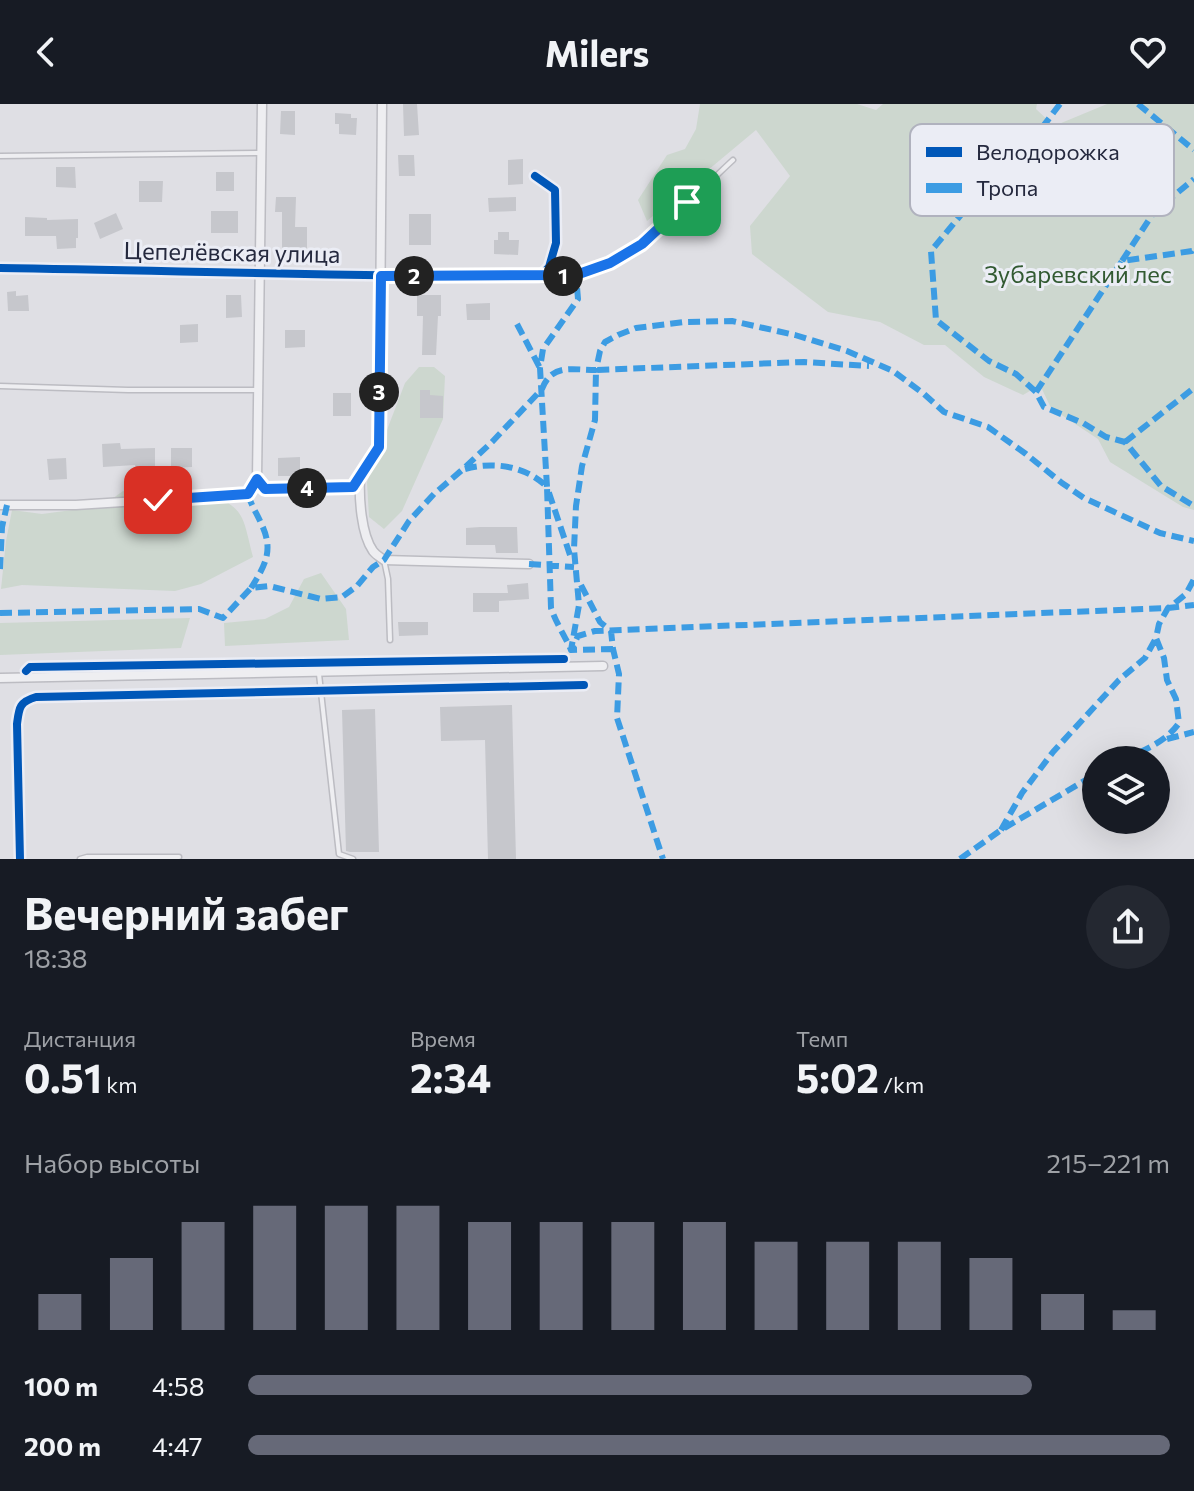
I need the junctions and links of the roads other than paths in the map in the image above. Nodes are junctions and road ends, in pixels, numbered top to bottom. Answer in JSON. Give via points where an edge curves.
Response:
{"nodes":[{"id":1,"x":262,"y":104,"type":"edge"},
{"id":2,"x":382,"y":104,"type":"edge"},
{"id":3,"x":261,"y":153,"type":"junction"},
{"id":4,"x":0,"y":156,"type":"edge"},
{"id":5,"x":733,"y":160,"type":"dead end"},
{"id":6,"x":535,"y":176,"type":"dead end"},
{"id":7,"x":0,"y":268,"type":"edge"},
{"id":8,"x":260,"y":272,"type":"junction"},
{"id":9,"x":381,"y":276,"type":"junction"},
{"id":10,"x":539,"y":277,"type":"junction"},
{"id":11,"x":0,"y":386,"type":"edge"},
{"id":12,"x":259,"y":390,"type":"junction"},
{"id":13,"x":360,"y":477,"type":"junction"},
{"id":14,"x":257,"y":479,"type":"junction"},
{"id":15,"x":0,"y":505,"type":"edge"},
{"id":16,"x":384,"y":560,"type":"junction"},
{"id":17,"x":529,"y":564,"type":"dead end"},
{"id":18,"x":390,"y":640,"type":"dead end"},
{"id":19,"x":603,"y":666,"type":"dead end"},
{"id":20,"x":319,"y":671,"type":"junction"},
{"id":21,"x":0,"y":678,"type":"edge"},
{"id":22,"x":179,"y":857,"type":"dead end"},
{"id":23,"x":80,"y":859,"type":"edge"},
{"id":24,"x":353,"y":859,"type":"edge"}],
"edges":[{"from":1,"to":3,"type":"street"},
{"from":2,"to":9,"type":"street"},
{"from":3,"to":4,"type":"lane"},
{"from":3,"to":8,"type":"street"},
{"from":5,"to":10,"type":"lane","via":[[642,244],[576,275]]},
{"from":6,"to":10,"type":"street","via":[[555,190],[556,243],[549,267]]},
{"from":7,"to":8,"type":"street","name":"Цепелёвская улица"},
{"from":8,"to":9,"type":"street","name":"Цепелёвская улица"},
{"from":8,"to":12,"type":"street"},
{"from":9,"to":10,"type":"street","name":"Цепелёвская улица"},
{"from":9,"to":13,"type":"street","via":[[379,447]]},
{"from":11,"to":12,"type":"lane"},
{"from":12,"to":14,"type":"street"},
{"from":13,"to":14,"type":"street","via":[[353,487],[265,489]]},
{"from":13,"to":16,"type":"street","via":[[364,529],[373,551]]},
{"from":14,"to":15,"type":"street","via":[[248,494]]},
{"from":16,"to":17,"type":"street"},
{"from":16,"to":18,"type":"lane"},
{"from":19,"to":20,"type":"street"},
{"from":20,"to":21,"type":"street"},
{"from":20,"to":24,"type":"lane","via":[[339,854]]},
{"from":22,"to":23,"type":"lane"}]}
